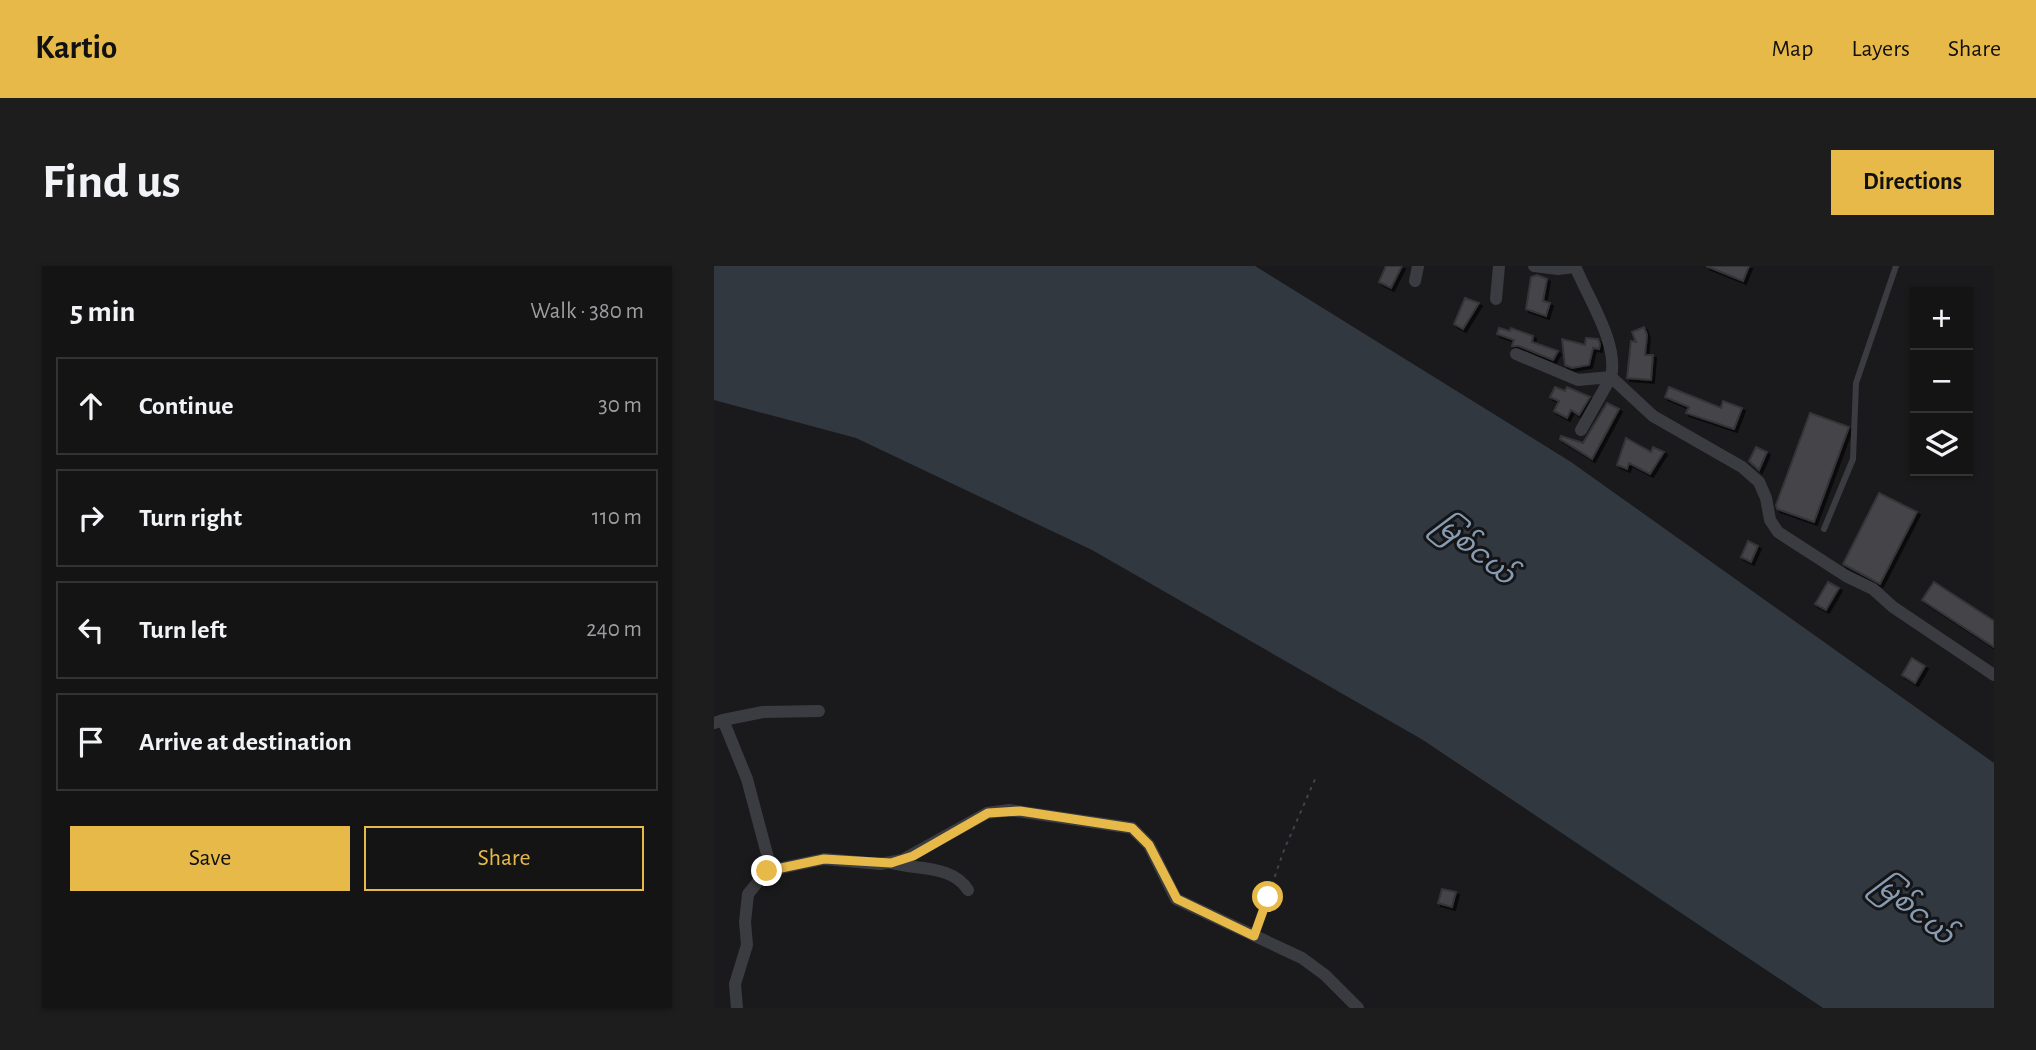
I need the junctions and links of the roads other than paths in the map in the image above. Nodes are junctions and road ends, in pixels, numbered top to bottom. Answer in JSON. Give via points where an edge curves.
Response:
{"nodes":[{"id":1,"x":1418,"y":266,"type":"edge"},
{"id":2,"x":1499,"y":266,"type":"edge"},
{"id":3,"x":1534,"y":266,"type":"edge"},
{"id":4,"x":1896,"y":266,"type":"edge"},
{"id":5,"x":1575,"y":267,"type":"edge"},
{"id":6,"x":1415,"y":281,"type":"dead end"},
{"id":7,"x":1496,"y":299,"type":"dead end"},
{"id":8,"x":1516,"y":354,"type":"dead end"},
{"id":9,"x":1611,"y":377,"type":"junction"},
{"id":10,"x":1581,"y":430,"type":"dead end"},
{"id":11,"x":1824,"y":529,"type":"dead end"},
{"id":12,"x":1994,"y":675,"type":"edge"},
{"id":13,"x":819,"y":711,"type":"dead end"},
{"id":14,"x":719,"y":722,"type":"edge"},
{"id":15,"x":891,"y":863,"type":"junction"},
{"id":16,"x":771,"y":869,"type":"junction"},
{"id":17,"x":968,"y":890,"type":"dead end"},
{"id":18,"x":737,"y":1008,"type":"edge"},
{"id":19,"x":1358,"y":1008,"type":"edge"}],
"edges":[{"from":1,"to":6,"type":"street"},
{"from":2,"to":7,"type":"street"},
{"from":3,"to":5,"type":"street"},
{"from":4,"to":11,"type":"lane","via":[[1856,383],[1853,459]]},
{"from":5,"to":9,"type":"street","via":[[1611,346]]},
{"from":8,"to":9,"type":"street","via":[[1578,380]]},
{"from":9,"to":10,"type":"street"},
{"from":9,"to":12,"type":"street","via":[[1653,416],[1742,467],[1759,482],[1778,532],[1873,589]]},
{"from":13,"to":14,"type":"street","via":[[763,712]]},
{"from":14,"to":16,"type":"street","via":[[747,779]]},
{"from":15,"to":16,"type":"street","via":[[824,859]]},
{"from":15,"to":17,"type":"street","via":[[951,873]]},
{"from":15,"to":19,"type":"street","via":[[999,810],[1123,825],[1138,832],[1149,845],[1177,899],[1302,958]]},
{"from":16,"to":18,"type":"street","via":[[748,894],[747,945],[734,984]]}]}
